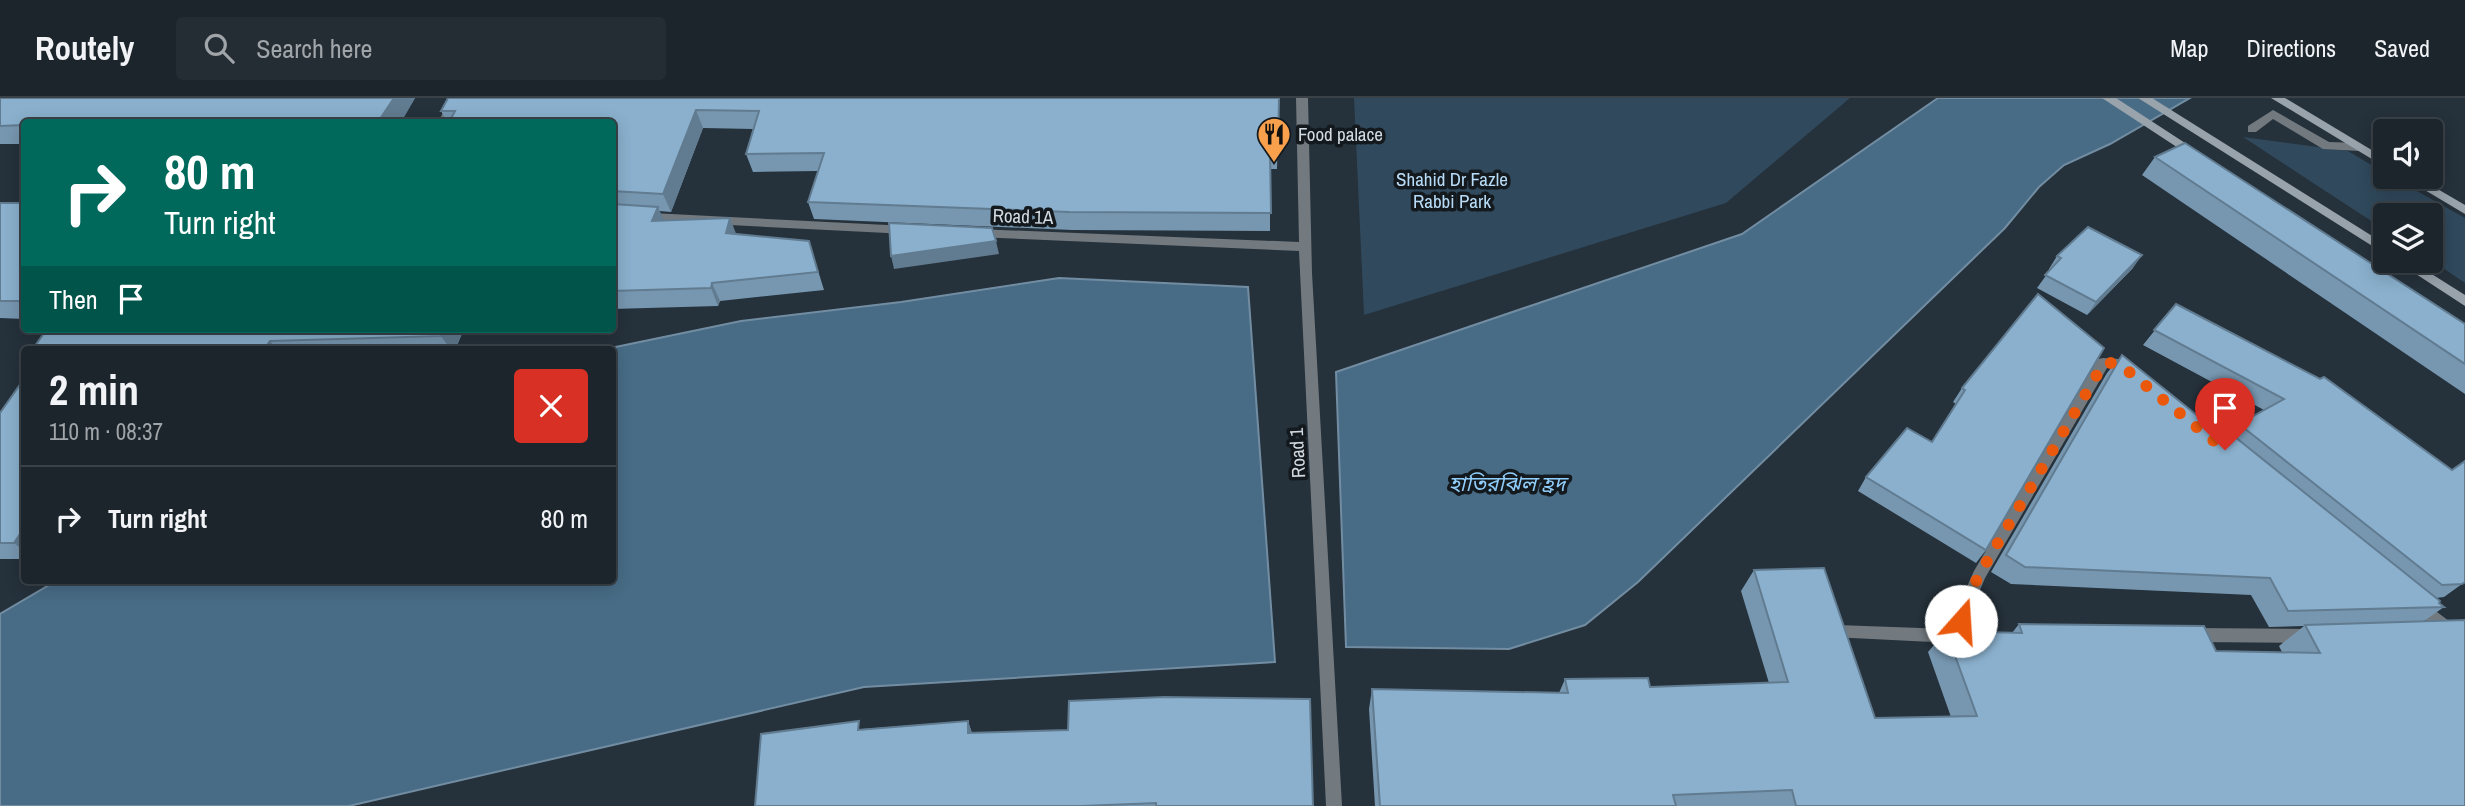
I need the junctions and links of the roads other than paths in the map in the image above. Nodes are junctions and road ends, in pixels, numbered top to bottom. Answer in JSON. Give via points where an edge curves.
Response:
{"nodes":[{"id":1,"x":457,"y":98,"type":"edge"},
{"id":2,"x":1302,"y":98,"type":"edge"},
{"id":3,"x":2108,"y":98,"type":"edge"},
{"id":4,"x":2144,"y":98,"type":"edge"},
{"id":5,"x":2277,"y":98,"type":"edge"},
{"id":6,"x":445,"y":119,"type":"edge"},
{"id":7,"x":2252,"y":130,"type":"dead end"},
{"id":8,"x":2359,"y":147,"type":"junction"},
{"id":9,"x":2197,"y":155,"type":"edge"},
{"id":10,"x":2373,"y":156,"type":"edge"},
{"id":11,"x":2429,"y":189,"type":"edge"},
{"id":12,"x":2465,"y":210,"type":"edge"},
{"id":13,"x":616,"y":215,"type":"edge"},
{"id":14,"x":918,"y":231,"type":"edge"},
{"id":15,"x":960,"y":233,"type":"edge"},
{"id":16,"x":2373,"y":242,"type":"edge"},
{"id":17,"x":1307,"y":247,"type":"junction"},
{"id":18,"x":2421,"y":273,"type":"edge"},
{"id":19,"x":2465,"y":301,"type":"edge"},
{"id":20,"x":2144,"y":384,"type":"edge"},
{"id":21,"x":2408,"y":597,"type":"edge"},
{"id":22,"x":1837,"y":632,"type":"edge"},
{"id":23,"x":2425,"y":634,"type":"edge"},
{"id":24,"x":2458,"y":634,"type":"edge"},
{"id":25,"x":1977,"y":635,"type":"edge"},
{"id":26,"x":2179,"y":635,"type":"edge"},
{"id":27,"x":1952,"y":636,"type":"junction"},
{"id":28,"x":2318,"y":636,"type":"edge"},
{"id":29,"x":1335,"y":806,"type":"edge"}],
"edges":[{"from":1,"to":6,"type":"street"},
{"from":2,"to":17,"type":"street","name":"Road 1"},
{"from":3,"to":9,"type":"main road"},
{"from":4,"to":16,"type":"main road"},
{"from":5,"to":8,"type":"main road"},
{"from":7,"to":8,"type":"street","via":[[2273,114],[2327,146]]},
{"from":8,"to":10,"type":"main road"},
{"from":11,"to":12,"type":"main road"},
{"from":13,"to":14,"type":"street"},
{"from":15,"to":17,"type":"street","name":"Road 1A"},
{"from":17,"to":29,"type":"street","name":"Road 1"},
{"from":18,"to":19,"type":"main road"},
{"from":20,"to":27,"type":"street","via":[[2123,367],[2104,363],[1979,575]]},
{"from":21,"to":24,"type":"street"},
{"from":22,"to":27,"type":"street"},
{"from":23,"to":24,"type":"street"},
{"from":25,"to":27,"type":"street"},
{"from":26,"to":28,"type":"street"}]}
